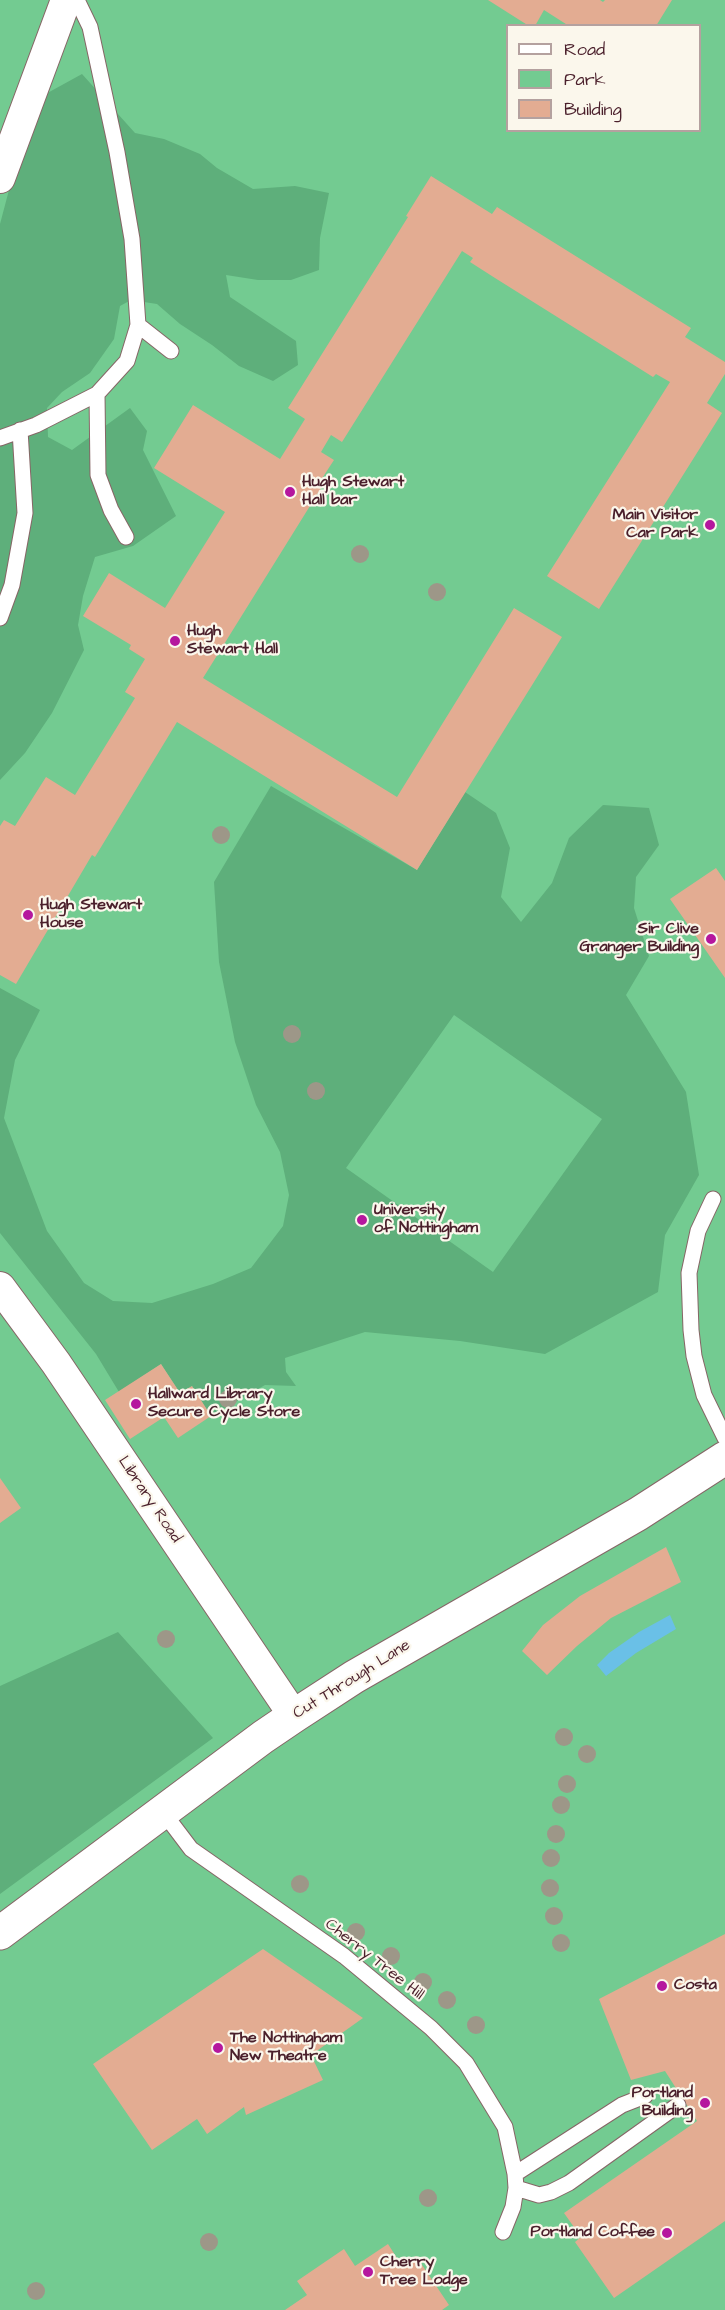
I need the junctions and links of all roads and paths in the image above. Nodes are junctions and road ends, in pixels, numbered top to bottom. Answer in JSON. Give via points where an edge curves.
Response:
{"nodes":[{"id":1,"x":66,"y":0,"type":"edge"},
{"id":2,"x":77,"y":0,"type":"edge"},
{"id":3,"x":0,"y":178,"type":"edge"},
{"id":4,"x":138,"y":325,"type":"junction"},
{"id":5,"x":171,"y":351,"type":"dead end"},
{"id":6,"x":97,"y":394,"type":"junction"},
{"id":7,"x":20,"y":430,"type":"junction"},
{"id":8,"x":0,"y":438,"type":"edge"},
{"id":9,"x":126,"y":537,"type":"dead end"},
{"id":10,"x":0,"y":618,"type":"edge"},
{"id":11,"x":714,"y":1199,"type":"dead end"},
{"id":12,"x":0,"y":1287,"type":"edge"},
{"id":13,"x":725,"y":1438,"type":"edge"},
{"id":14,"x":725,"y":1458,"type":"edge"},
{"id":15,"x":294,"y":1716,"type":"junction"},
{"id":16,"x":163,"y":1812,"type":"junction"},
{"id":17,"x":0,"y":1933,"type":"edge"},
{"id":18,"x":645,"y":2096,"type":"dead end"},
{"id":19,"x":678,"y":2105,"type":"dead end"},
{"id":20,"x":515,"y":2181,"type":"junction"},
{"id":21,"x":503,"y":2232,"type":"dead end"}],
"edges":[{"from":1,"to":3,"type":"street"},
{"from":2,"to":4,"type":"lane","via":[[90,27],[117,152],[132,239]]},
{"from":4,"to":5,"type":"lane"},
{"from":4,"to":6,"type":"lane","via":[[127,362]]},
{"from":6,"to":7,"type":"lane"},
{"from":6,"to":9,"type":"lane","via":[[98,475]]},
{"from":7,"to":8,"type":"lane"},
{"from":7,"to":10,"type":"lane","via":[[25,513],[12,585]]},
{"from":11,"to":13,"type":"lane","via":[[698,1231],[690,1273],[691,1330],[704,1395]]},
{"from":12,"to":15,"type":"street","name":"Library Road","via":[[56,1363]]},
{"from":14,"to":15,"type":"street","name":"Cut Through Lane","via":[[638,1514],[354,1677]]},
{"from":15,"to":16,"type":"street","name":"Cut Through Lane"},
{"from":16,"to":17,"type":"street","name":"Cut Through Lane"},
{"from":16,"to":20,"type":"lane","name":"Cherry Tree Hill","via":[[192,1849],[344,1956],[424,2022],[466,2063],[505,2127]]},
{"from":18,"to":20,"type":"lane","via":[[622,2105]]},
{"from":19,"to":20,"type":"lane","via":[[551,2192],[539,2195]]},
{"from":20,"to":21,"type":"lane","via":[[513,2207]]}]}
